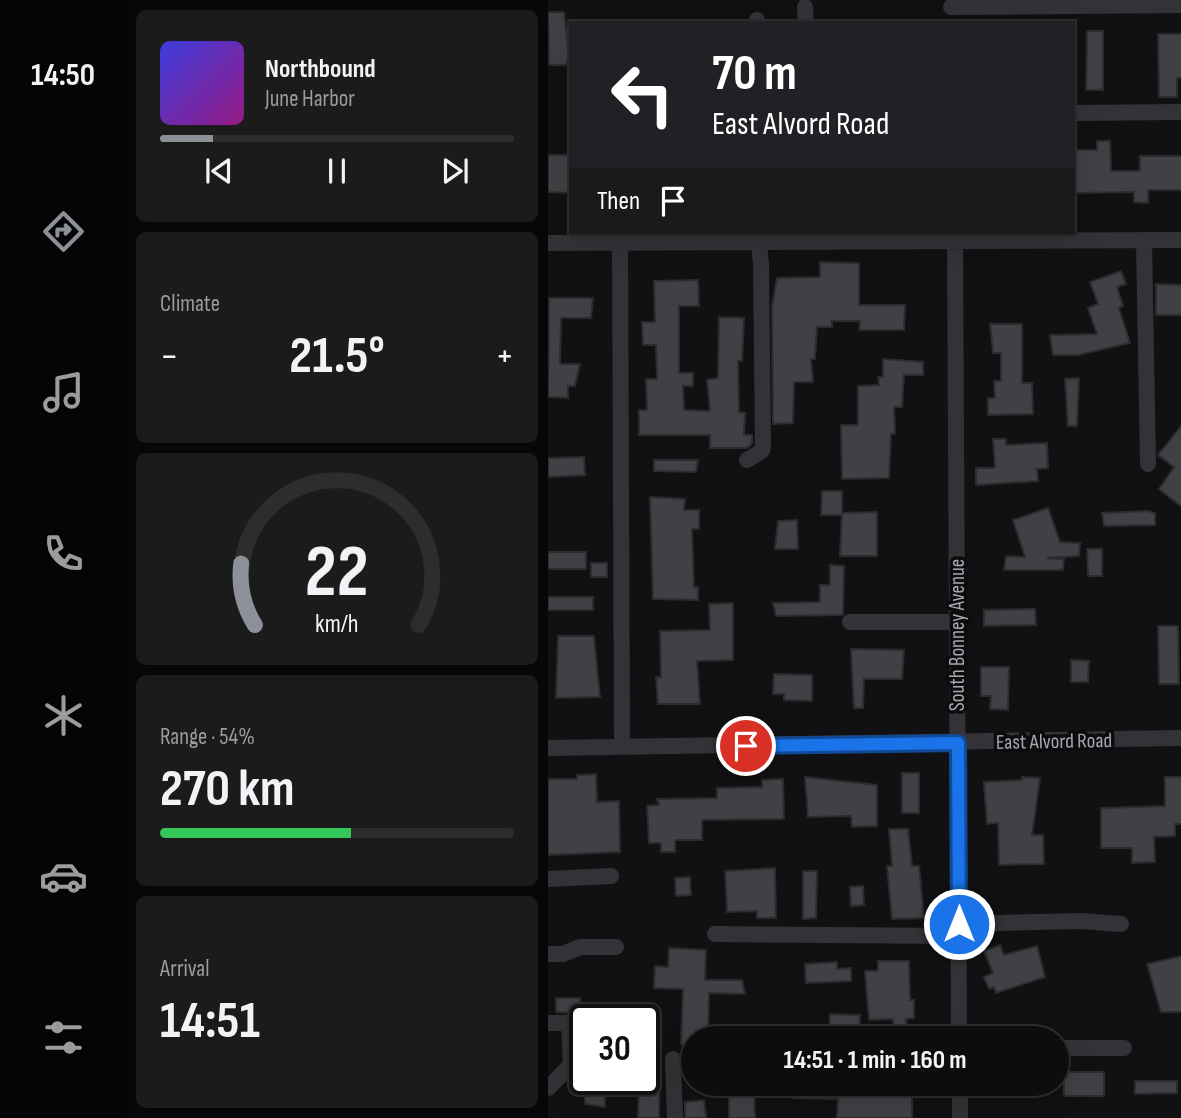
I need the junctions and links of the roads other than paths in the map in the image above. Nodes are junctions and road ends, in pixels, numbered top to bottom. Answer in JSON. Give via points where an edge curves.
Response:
{"nodes":[{"id":1,"x":1181,"y":5,"type":"edge"},
{"id":2,"x":951,"y":10,"type":"edge"},
{"id":3,"x":1075,"y":113,"type":"edge"},
{"id":4,"x":1181,"y":113,"type":"edge"},
{"id":5,"x":645,"y":237,"type":"edge"},
{"id":6,"x":698,"y":237,"type":"edge"},
{"id":7,"x":759,"y":237,"type":"edge"},
{"id":8,"x":808,"y":237,"type":"edge"},
{"id":9,"x":955,"y":237,"type":"edge"},
{"id":10,"x":1144,"y":240,"type":"junction"},
{"id":11,"x":1181,"y":240,"type":"edge"},
{"id":12,"x":620,"y":242,"type":"junction"},
{"id":13,"x":548,"y":243,"type":"edge"},
{"id":14,"x":747,"y":460,"type":"dead end"},
{"id":15,"x":1148,"y":464,"type":"dead end"},
{"id":16,"x":850,"y":622,"type":"dead end"},
{"id":17,"x":957,"y":622,"type":"junction"},
{"id":18,"x":1181,"y":738,"type":"edge"},
{"id":19,"x":958,"y":743,"type":"junction"},
{"id":20,"x":622,"y":747,"type":"junction"},
{"id":21,"x":548,"y":748,"type":"edge"},
{"id":22,"x":611,"y":876,"type":"dead end"},
{"id":23,"x":548,"y":879,"type":"edge"},
{"id":24,"x":1121,"y":923,"type":"dead end"},
{"id":25,"x":959,"y":930,"type":"junction"},
{"id":26,"x":715,"y":934,"type":"dead end"},
{"id":27,"x":616,"y":947,"type":"dead end"},
{"id":28,"x":548,"y":954,"type":"edge"},
{"id":29,"x":548,"y":1023,"type":"edge"},
{"id":30,"x":959,"y":1026,"type":"edge"},
{"id":31,"x":1069,"y":1048,"type":"edge"},
{"id":32,"x":1124,"y":1048,"type":"dead end"},
{"id":33,"x":673,"y":1059,"type":"dead end"},
{"id":34,"x":548,"y":1088,"type":"edge"},
{"id":35,"x":960,"y":1096,"type":"edge"},
{"id":36,"x":675,"y":1118,"type":"edge"},
{"id":37,"x":960,"y":1118,"type":"edge"}],
"edges":[{"from":1,"to":2,"type":"street"},
{"from":3,"to":4,"type":"street"},
{"from":5,"to":6,"type":"street"},
{"from":5,"to":12,"type":"street"},
{"from":6,"to":7,"type":"street"},
{"from":7,"to":8,"type":"street"},
{"from":7,"to":14,"type":"street","via":[[763,444],[762,451]]},
{"from":8,"to":9,"type":"street"},
{"from":9,"to":10,"type":"street"},
{"from":9,"to":17,"type":"street","name":"South Bonney Avenue"},
{"from":10,"to":11,"type":"street"},
{"from":10,"to":15,"type":"street"},
{"from":12,"to":13,"type":"street"},
{"from":12,"to":20,"type":"street"},
{"from":16,"to":17,"type":"street"},
{"from":17,"to":19,"type":"street","name":"South Bonney Avenue"},
{"from":18,"to":19,"type":"street","name":"East Alvord Road"},
{"from":19,"to":20,"type":"street","name":"East Alvord Road"},
{"from":19,"to":25,"type":"street","name":"South Bonney Avenue"},
{"from":20,"to":21,"type":"street","name":"East Alvord Road"},
{"from":22,"to":23,"type":"street"},
{"from":24,"to":25,"type":"street","via":[[1081,921]]},
{"from":25,"to":26,"type":"street"},
{"from":25,"to":30,"type":"street","name":"South Bonney Avenue"},
{"from":27,"to":28,"type":"street","via":[[580,947]]},
{"from":29,"to":34,"type":"street","via":[[569,1023],[571,1065]]},
{"from":31,"to":32,"type":"street"},
{"from":33,"to":36,"type":"street"},
{"from":35,"to":37,"type":"street"}]}
